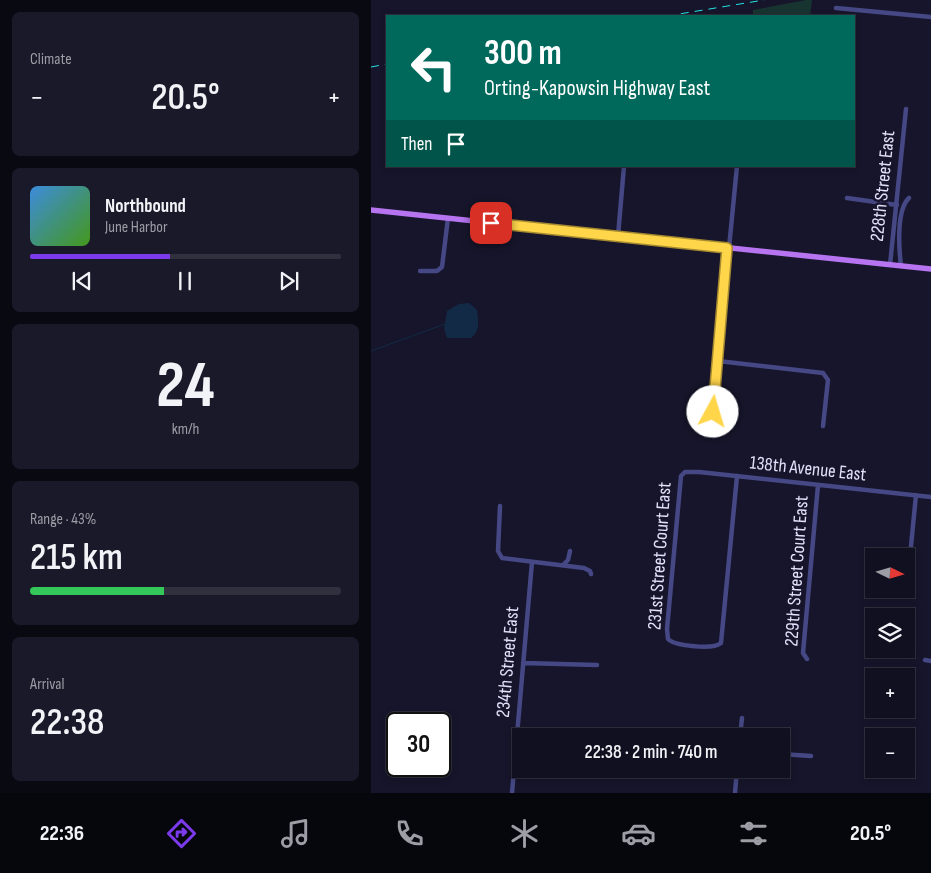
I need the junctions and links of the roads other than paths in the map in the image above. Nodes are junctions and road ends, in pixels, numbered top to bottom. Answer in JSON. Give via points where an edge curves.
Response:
{"nodes":[{"id":1,"x":836,"y":8,"type":"dead end"},
{"id":2,"x":931,"y":17,"type":"edge"},
{"id":3,"x":906,"y":109,"type":"dead end"},
{"id":4,"x":624,"y":167,"type":"edge"},
{"id":5,"x":737,"y":167,"type":"edge"},
{"id":6,"x":847,"y":198,"type":"dead end"},
{"id":7,"x":909,"y":198,"type":"dead end"},
{"id":8,"x":897,"y":204,"type":"junction"},
{"id":9,"x":371,"y":210,"type":"edge"},
{"id":10,"x":448,"y":218,"type":"junction"},
{"id":11,"x":618,"y":236,"type":"junction"},
{"id":12,"x":728,"y":248,"type":"junction"},
{"id":13,"x":890,"y":265,"type":"junction"},
{"id":14,"x":901,"y":266,"type":"junction"},
{"id":15,"x":931,"y":269,"type":"edge"},
{"id":16,"x":420,"y":271,"type":"dead end"},
{"id":17,"x":718,"y":362,"type":"junction"},
{"id":18,"x":713,"y":412,"type":"dead end"},
{"id":19,"x":823,"y":426,"type":"dead end"},
{"id":20,"x":682,"y":474,"type":"joint"},
{"id":21,"x":737,"y":476,"type":"junction"},
{"id":22,"x":818,"y":485,"type":"junction"},
{"id":23,"x":915,"y":495,"type":"junction"},
{"id":24,"x":931,"y":497,"type":"edge"},
{"id":25,"x":500,"y":506,"type":"dead end"},
{"id":26,"x":911,"y":546,"type":"dead end"},
{"id":27,"x":570,"y":551,"type":"dead end"},
{"id":28,"x":532,"y":562,"type":"junction"},
{"id":29,"x":563,"y":565,"type":"junction"},
{"id":30,"x":591,"y":574,"type":"dead end"},
{"id":31,"x":807,"y":659,"type":"dead end"},
{"id":32,"x":523,"y":663,"type":"junction"},
{"id":33,"x":597,"y":665,"type":"dead end"},
{"id":34,"x":743,"y":718,"type":"dead end"},
{"id":35,"x":741,"y":728,"type":"edge"},
{"id":36,"x":790,"y":755,"type":"edge"},
{"id":37,"x":811,"y":756,"type":"dead end"},
{"id":38,"x":736,"y":778,"type":"edge"},
{"id":39,"x":512,"y":793,"type":"edge"},
{"id":40,"x":735,"y":793,"type":"edge"}],
"edges":[{"from":1,"to":2,"type":"street"},
{"from":3,"to":8,"type":"street","name":"228th Street East"},
{"from":4,"to":11,"type":"street"},
{"from":5,"to":12,"type":"street"},
{"from":6,"to":8,"type":"street"},
{"from":7,"to":14,"type":"street","via":[[904,204],[901,219]]},
{"from":8,"to":13,"type":"street","name":"228th Street East"},
{"from":9,"to":10,"type":"main road"},
{"from":10,"to":11,"type":"main road"},
{"from":10,"to":16,"type":"street","via":[[442,267],[437,271]]},
{"from":11,"to":12,"type":"main road"},
{"from":12,"to":13,"type":"main road"},
{"from":12,"to":17,"type":"street"},
{"from":13,"to":14,"type":"main road"},
{"from":14,"to":15,"type":"main road"},
{"from":17,"to":18,"type":"street"},
{"from":17,"to":19,"type":"street","via":[[825,374],[828,380]]},
{"from":20,"to":21,"type":"street","name":"138th Avenue East","via":[[691,471]]},
{"from":20,"to":21,"type":"street","name":"231st Street Court East","via":[[667,630],[669,641],[714,647],[719,644]]},
{"from":21,"to":22,"type":"street","name":"138th Avenue East"},
{"from":22,"to":23,"type":"street","name":"138th Avenue East"},
{"from":22,"to":31,"type":"street","name":"229th Street Court East","via":[[803,653]]},
{"from":23,"to":24,"type":"street","name":"138th Avenue East"},
{"from":23,"to":26,"type":"street"},
{"from":25,"to":28,"type":"street","via":[[497,551],[500,557]]},
{"from":27,"to":29,"type":"street"},
{"from":28,"to":29,"type":"street"},
{"from":28,"to":32,"type":"street","name":"234th Street East"},
{"from":29,"to":30,"type":"street","via":[[584,568]]},
{"from":32,"to":33,"type":"street"},
{"from":32,"to":39,"type":"street","name":"234th Street East"},
{"from":34,"to":35,"type":"street"},
{"from":36,"to":37,"type":"street"},
{"from":38,"to":40,"type":"street"}]}
